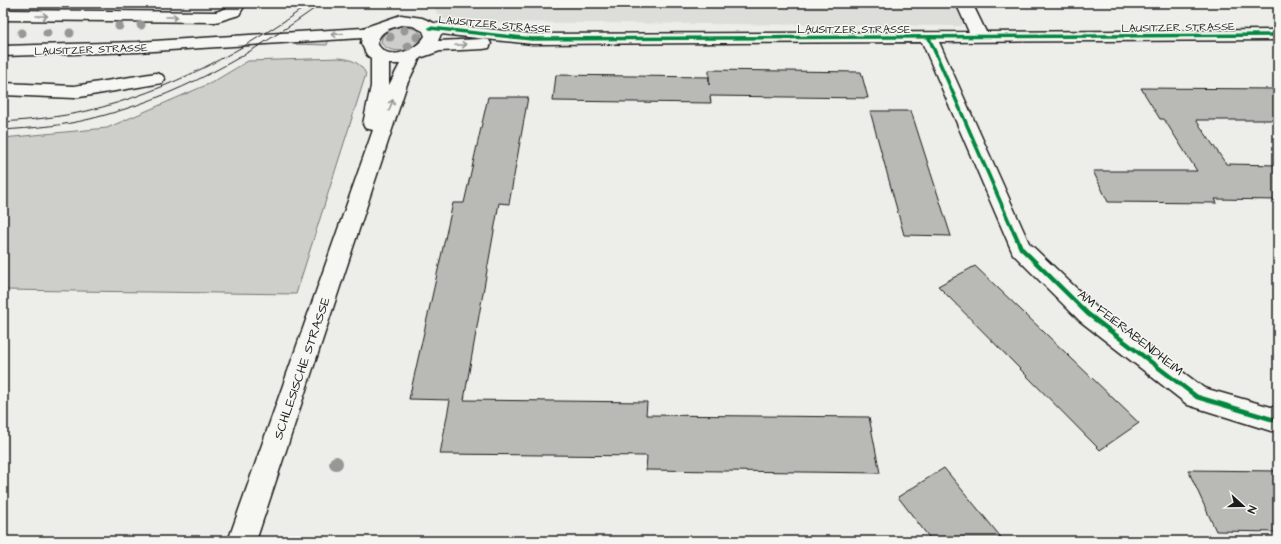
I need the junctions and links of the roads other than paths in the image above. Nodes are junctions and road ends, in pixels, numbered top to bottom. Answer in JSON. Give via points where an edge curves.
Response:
{"nodes":[{"id":1,"x":238,"y":3,"type":"edge"},
{"id":2,"x":397,"y":3,"type":"edge"},
{"id":3,"x":964,"y":3,"type":"edge"},
{"id":4,"x":3,"y":15,"type":"edge"},
{"id":5,"x":424,"y":20,"type":"junction"},
{"id":6,"x":381,"y":27,"type":"junction"},
{"id":7,"x":1278,"y":35,"type":"edge"},
{"id":8,"x":980,"y":37,"type":"junction"},
{"id":9,"x":929,"y":38,"type":"junction"},
{"id":10,"x":532,"y":39,"type":"junction"},
{"id":11,"x":179,"y":46,"type":"junction"},
{"id":12,"x":3,"y":50,"type":"edge"},
{"id":13,"x":375,"y":52,"type":"junction"},
{"id":14,"x":418,"y":52,"type":"junction"},
{"id":15,"x":156,"y":79,"type":"dead end"},
{"id":16,"x":3,"y":89,"type":"edge"},
{"id":17,"x":359,"y":195,"type":"junction"},
{"id":18,"x":1278,"y":419,"type":"edge"},
{"id":19,"x":242,"y":541,"type":"edge"}],
"edges":[{"from":4,"to":1,"type":"street","one_way":true,"via":[[216,17],[231,13]]},
{"from":2,"to":6,"type":"street"},
{"from":3,"to":8,"type":"street"},
{"from":5,"to":6,"type":"street","name":"LAUSITZER STRASSE","via":[[401,20]]},
{"from":5,"to":10,"type":"street","name":"LAUSITZER STRASSE"},
{"from":5,"to":14,"type":"street","name":"SCHLESISCHE STRASSE","via":[[433,36]]},
{"from":6,"to":11,"type":"street","name":"LAUSITZER STRASSE","one_way":true,"via":[[363,33],[260,38]]},
{"from":6,"to":13,"type":"street","name":"SCHLESISCHE STRASSE","via":[[369,39]]},
{"from":7,"to":8,"type":"street","name":"LAUSITZER STRASSE"},
{"from":8,"to":9,"type":"street","name":"LAUSITZER STRASSE"},
{"from":9,"to":10,"type":"street","name":"LAUSITZER STRASSE"},
{"from":9,"to":18,"type":"street","name":"AM FEIERABENDHEIM","via":[[1021,248],[1088,314],[1197,397]]},
{"from":14,"to":10,"type":"street","name":"LAUSITZER STRASSE","one_way":true,"via":[[440,46],[499,44]]},
{"from":11,"to":12,"type":"street","name":"LAUSITZER STRASSE"},
{"from":11,"to":13,"type":"street","name":"LAUSITZER STRASSE","via":[[342,46]]},
{"from":13,"to":14,"type":"street","name":"LAUSITZER STRASSE","via":[[398,58]]},
{"from":13,"to":17,"type":"street","name":"SCHLESISCHE STRASSE","via":[[380,86]]},
{"from":17,"to":14,"type":"street","name":"SCHLESISCHE STRASSE","one_way":true,"via":[[401,76]]},
{"from":15,"to":16,"type":"street","via":[[74,92]]},
{"from":17,"to":19,"type":"street","name":"SCHLESISCHE STRASSE"}]}
